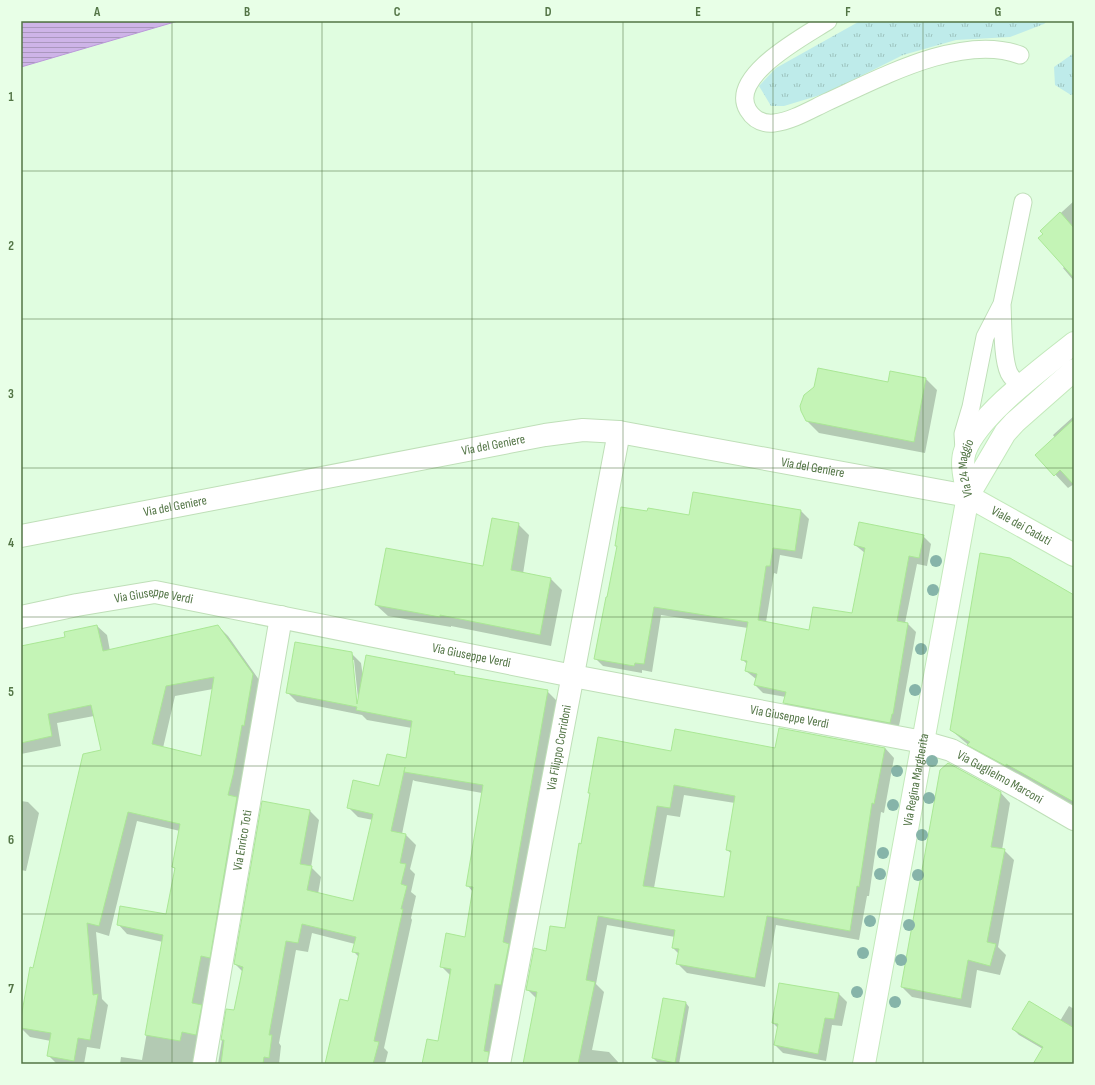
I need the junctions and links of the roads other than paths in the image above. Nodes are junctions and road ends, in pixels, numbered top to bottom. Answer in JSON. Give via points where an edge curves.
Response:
{"nodes":[{"id":1,"x":828,"y":21,"type":"edge"},
{"id":2,"x":1020,"y":55,"type":"dead end"},
{"id":3,"x":1023,"y":202,"type":"dead end"},
{"id":4,"x":1002,"y":304,"type":"junction"},
{"id":5,"x":1074,"y":343,"type":"edge"},
{"id":6,"x":1074,"y":370,"type":"edge"},
{"id":7,"x":1022,"y":386,"type":"junction"},
{"id":8,"x":619,"y":432,"type":"junction"},
{"id":9,"x":964,"y":452,"type":"junction"},
{"id":10,"x":968,"y":496,"type":"junction"},
{"id":11,"x":21,"y":536,"type":"edge"},
{"id":12,"x":1074,"y":555,"type":"edge"},
{"id":13,"x":21,"y":617,"type":"edge"},
{"id":14,"x":281,"y":617,"type":"junction"},
{"id":15,"x":573,"y":676,"type":"junction"},
{"id":16,"x":923,"y":742,"type":"junction"},
{"id":17,"x":1074,"y":819,"type":"edge"},
{"id":18,"x":204,"y":1064,"type":"edge"},
{"id":19,"x":499,"y":1064,"type":"edge"},
{"id":20,"x":864,"y":1064,"type":"edge"}],
"edges":[{"from":1,"to":2,"type":"lane","via":[[761,68],[746,90],[744,100],[751,115],[766,124],[787,120],[884,76],[937,56],[986,49]]},
{"from":3,"to":4,"type":"lane"},
{"from":4,"to":7,"type":"lane","via":[[1006,362],[1013,380]]},
{"from":4,"to":9,"type":"lane","via":[[985,337],[963,434]]},
{"from":5,"to":7,"type":"street","name":"Via 24 Maggio"},
{"from":6,"to":10,"type":"street","name":"Via 24 Maggio","via":[[1005,433]]},
{"from":7,"to":9,"type":"street","name":"Via 24 Maggio","via":[[981,424]]},
{"from":8,"to":10,"type":"street","name":"Via del Geniere"},
{"from":8,"to":11,"type":"street","name":"Via del Geniere","via":[[583,430],[545,435]]},
{"from":8,"to":15,"type":"street","name":"Via Filippo Corridoni"},
{"from":9,"to":10,"type":"street","name":"Via 24 Maggio"},
{"from":10,"to":12,"type":"street","name":"Viale dei Caduti"},
{"from":10,"to":16,"type":"street","name":"Via Regina Margherita"},
{"from":13,"to":14,"type":"street","name":"Via Giuseppe Verdi","via":[[155,592]]},
{"from":14,"to":15,"type":"street","name":"Via Giuseppe Verdi"},
{"from":14,"to":18,"type":"street","name":"Via Enrico Toti"},
{"from":15,"to":16,"type":"street","name":"Via Giuseppe Verdi"},
{"from":15,"to":19,"type":"street","name":"Via Filippo Corridoni"},
{"from":16,"to":17,"type":"street","name":"Via Guglielmo Marconi","via":[[950,750]]},
{"from":16,"to":20,"type":"street","name":"Via Regina Margherita"}]}
